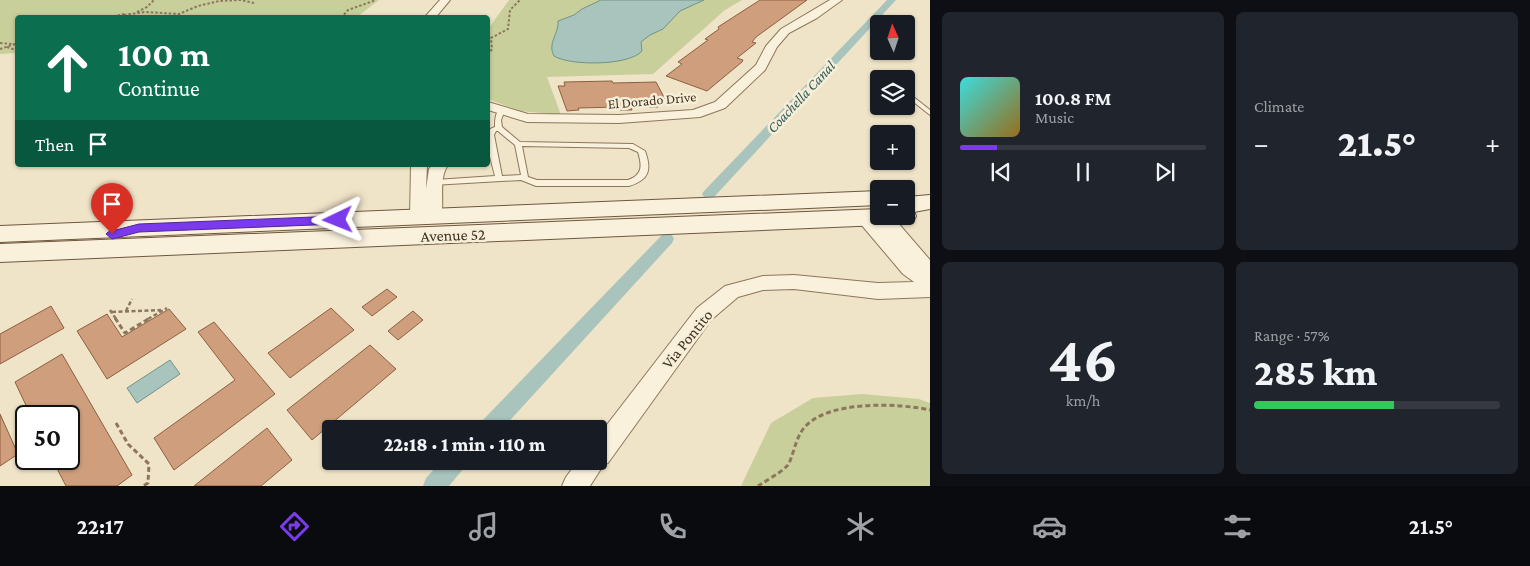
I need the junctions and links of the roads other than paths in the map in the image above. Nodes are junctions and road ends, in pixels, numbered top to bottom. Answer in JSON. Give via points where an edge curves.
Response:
{"nodes":[{"id":1,"x":445,"y":0,"type":"edge"},
{"id":2,"x":837,"y":0,"type":"edge"},
{"id":3,"x":431,"y":15,"type":"edge"},
{"id":4,"x":915,"y":100,"type":"edge"},
{"id":5,"x":490,"y":107,"type":"edge"},
{"id":6,"x":502,"y":110,"type":"junction"},
{"id":7,"x":930,"y":113,"type":"edge"},
{"id":8,"x":499,"y":128,"type":"junction"},
{"id":9,"x":518,"y":144,"type":"junction"},
{"id":10,"x":419,"y":167,"type":"edge"},
{"id":11,"x":438,"y":167,"type":"edge"},
{"id":12,"x":522,"y":177,"type":"junction"},
{"id":13,"x":499,"y":179,"type":"junction"},
{"id":14,"x":435,"y":183,"type":"junction"},
{"id":15,"x":930,"y":196,"type":"edge"},
{"id":16,"x":915,"y":197,"type":"edge"},
{"id":17,"x":930,"y":202,"type":"edge"},
{"id":18,"x":915,"y":204,"type":"edge"},
{"id":19,"x":578,"y":210,"type":"junction"},
{"id":20,"x":870,"y":211,"type":"edge"},
{"id":21,"x":870,"y":211,"type":"edge"},
{"id":22,"x":930,"y":215,"type":"edge"},
{"id":23,"x":426,"y":216,"type":"junction"},
{"id":24,"x":915,"y":216,"type":"edge"},
{"id":25,"x":883,"y":225,"type":"edge"},
{"id":26,"x":887,"y":225,"type":"edge"},
{"id":27,"x":456,"y":235,"type":"junction"},
{"id":28,"x":310,"y":240,"type":"junction"},
{"id":29,"x":1,"y":247,"type":"edge"},
{"id":30,"x":930,"y":277,"type":"edge"},
{"id":31,"x":930,"y":284,"type":"edge"},
{"id":32,"x":930,"y":289,"type":"edge"},
{"id":33,"x":607,"y":443,"type":"edge"},
{"id":34,"x":587,"y":470,"type":"edge"},
{"id":35,"x":575,"y":486,"type":"edge"}],
"edges":[{"from":1,"to":3,"type":"street"},
{"from":2,"to":6,"type":"street","name":"El Dorado Drive","via":[[785,31],[761,67],[720,106],[695,114],[619,119],[527,118]]},
{"from":4,"to":7,"type":"lane"},
{"from":5,"to":6,"type":"street","name":"El Dorado Drive"},
{"from":6,"to":8,"type":"lane"},
{"from":8,"to":9,"type":"lane"},
{"from":8,"to":13,"type":"lane","via":[[490,135]]},
{"from":9,"to":12,"type":"lane","via":[[526,172]]},
{"from":9,"to":12,"type":"lane","via":[[630,146],[641,151],[646,164],[639,179],[629,182],[536,183]]},
{"from":10,"to":23,"type":"street"},
{"from":11,"to":14,"type":"street"},
{"from":12,"to":13,"type":"lane"},
{"from":13,"to":14,"type":"lane"},
{"from":14,"to":23,"type":"street"},
{"from":15,"to":16,"type":"main road"},
{"from":17,"to":18,"type":"main road"},
{"from":19,"to":20,"type":"main road","name":"Avenue 52"},
{"from":19,"to":23,"type":"main road","name":"Avenue 52"},
{"from":19,"to":27,"type":"main road","via":[[525,220],[460,224]]},
{"from":21,"to":27,"type":"main road","name":"Avenue 52"},
{"from":22,"to":24,"type":"main road","name":"Avenue 52"},
{"from":23,"to":28,"type":"main road","via":[[428,225],[361,229]]},
{"from":23,"to":29,"type":"main road","name":"Avenue 52","via":[[139,228],[98,238],[16,242]]},
{"from":25,"to":31,"type":"street","via":[[909,269]]},
{"from":26,"to":30,"type":"street"},
{"from":27,"to":28,"type":"main road","name":"Avenue 52"},
{"from":28,"to":29,"type":"main road","name":"Avenue 52"},
{"from":32,"to":33,"type":"street","name":"Via Pontito","via":[[878,291],[794,282],[763,283],[732,292],[704,314]]},
{"from":34,"to":35,"type":"street"}]}
